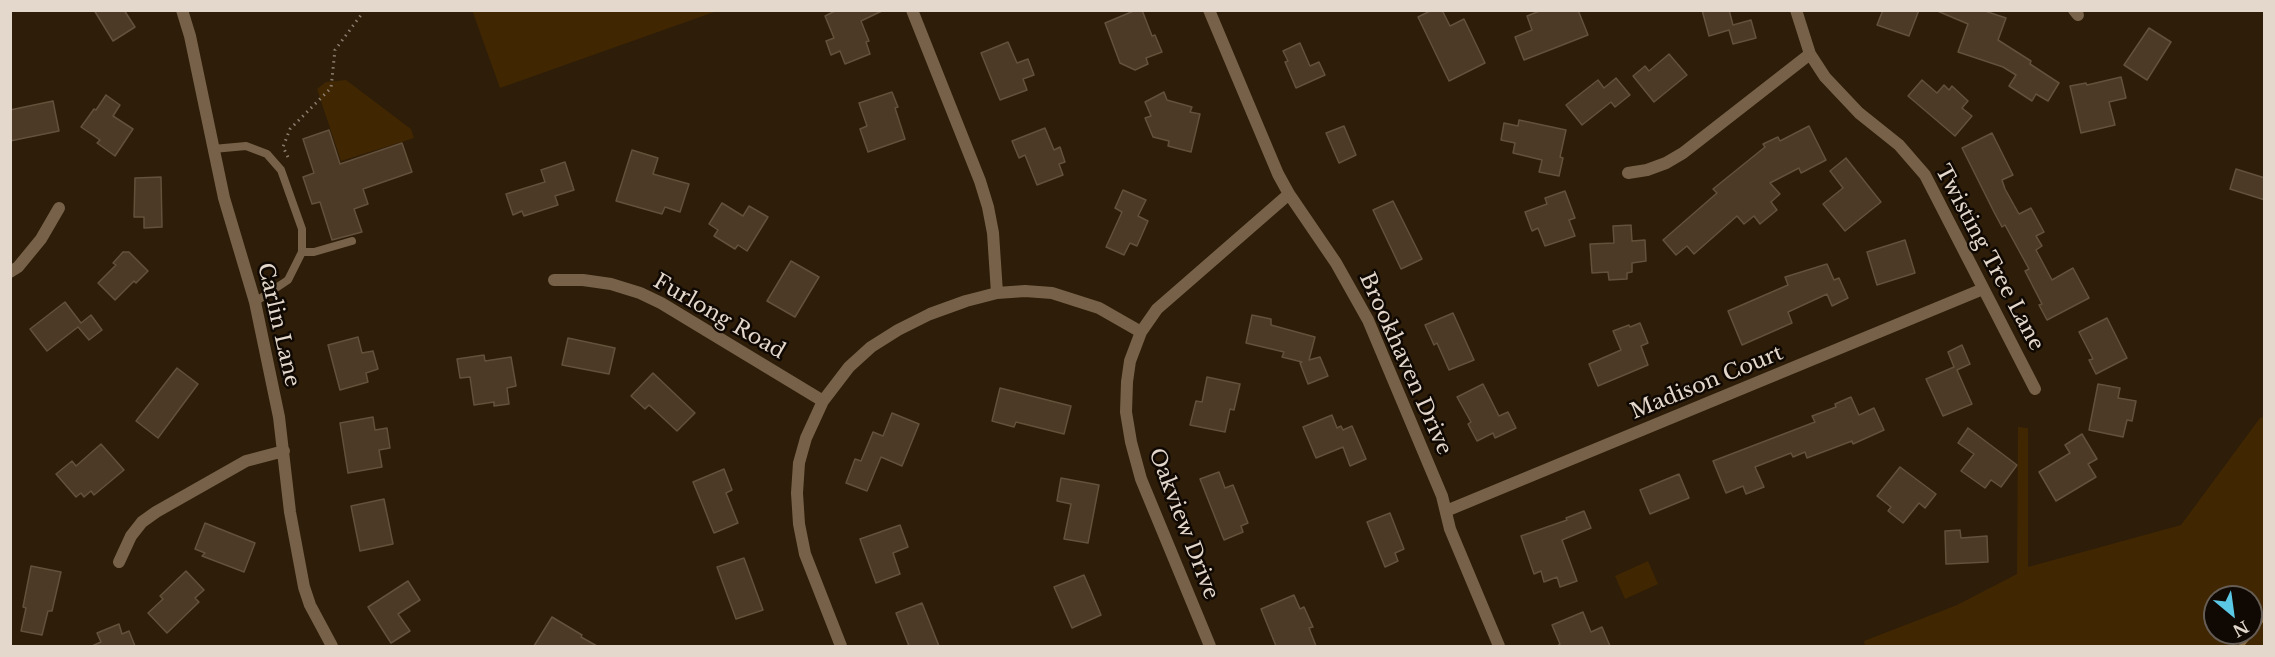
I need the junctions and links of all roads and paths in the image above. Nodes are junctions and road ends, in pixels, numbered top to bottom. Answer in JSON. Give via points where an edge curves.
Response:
{"nodes":[{"id":1,"x":182,"y":10,"type":"edge"},
{"id":2,"x":361,"y":10,"type":"edge"},
{"id":3,"x":912,"y":10,"type":"edge"},
{"id":4,"x":1209,"y":10,"type":"edge"},
{"id":5,"x":1796,"y":10,"type":"edge"},
{"id":6,"x":1810,"y":54,"type":"junction"},
{"id":7,"x":213,"y":149,"type":"junction"},
{"id":8,"x":291,"y":164,"type":"dead end"},
{"id":9,"x":1628,"y":173,"type":"dead end"},
{"id":10,"x":1289,"y":194,"type":"junction"},
{"id":11,"x":59,"y":208,"type":"dead end"},
{"id":12,"x":352,"y":241,"type":"dead end"},
{"id":13,"x":302,"y":252,"type":"junction"},
{"id":14,"x":10,"y":272,"type":"edge"},
{"id":15,"x":554,"y":280,"type":"dead end"},
{"id":16,"x":1983,"y":289,"type":"junction"},
{"id":17,"x":997,"y":293,"type":"junction"},
{"id":18,"x":255,"y":302,"type":"junction"},
{"id":19,"x":1141,"y":332,"type":"junction"},
{"id":20,"x":2035,"y":389,"type":"dead end"},
{"id":21,"x":823,"y":400,"type":"junction"},
{"id":22,"x":284,"y":451,"type":"junction"},
{"id":23,"x":1446,"y":511,"type":"junction"},
{"id":24,"x":119,"y":562,"type":"dead end"},
{"id":25,"x":332,"y":646,"type":"edge"},
{"id":26,"x":841,"y":646,"type":"edge"},
{"id":27,"x":1210,"y":646,"type":"edge"},
{"id":28,"x":1499,"y":646,"type":"edge"}],
"edges":[{"from":1,"to":7,"type":"street","name":"Carlin Lane"},
{"from":2,"to":8,"type":"path","via":[[335,50],[331,88],[290,129],[283,147]]},
{"from":3,"to":17,"type":"street","via":[[986,198]]},
{"from":4,"to":10,"type":"street","name":"Brookhaven Drive"},
{"from":5,"to":6,"type":"street","name":"Twisting Tree Lane"},
{"from":6,"to":9,"type":"street","via":[[1683,153],[1647,170]]},
{"from":6,"to":16,"type":"street","name":"Twisting Tree Lane","via":[[1835,89],[1899,145],[1925,175]]},
{"from":7,"to":13,"type":"lane","via":[[246,146],[267,154],[282,170],[302,229]]},
{"from":7,"to":18,"type":"street","name":"Carlin Lane"},
{"from":10,"to":19,"type":"street","name":"Oakview Drive","via":[[1157,309]]},
{"from":10,"to":23,"type":"street","name":"Brookhaven Drive","via":[[1336,263],[1368,320]]},
{"from":11,"to":14,"type":"street","via":[[41,240]]},
{"from":12,"to":13,"type":"lane"},
{"from":13,"to":18,"type":"lane","via":[[288,280]]},
{"from":15,"to":21,"type":"street","name":"Furlong Road","via":[[611,284],[640,293]]},
{"from":16,"to":20,"type":"street","name":"Twisting Tree Lane"},
{"from":16,"to":23,"type":"street","name":"Madison Court"},
{"from":17,"to":19,"type":"street","via":[[1052,293],[1099,308]]},
{"from":17,"to":21,"type":"street","via":[[939,310],[898,330],[849,367]]},
{"from":18,"to":22,"type":"street","name":"Carlin Lane"},
{"from":19,"to":27,"type":"street","name":"Oakview Drive","via":[[1126,382],[1131,442],[1141,479]]},
{"from":21,"to":26,"type":"street","via":[[799,463],[798,514],[805,554]]},
{"from":22,"to":24,"type":"street","via":[[246,461],[156,512],[131,536]]},
{"from":22,"to":25,"type":"street","name":"Carlin Lane","via":[[304,587]]},
{"from":23,"to":28,"type":"street","name":"Brookhaven Drive"}]}
